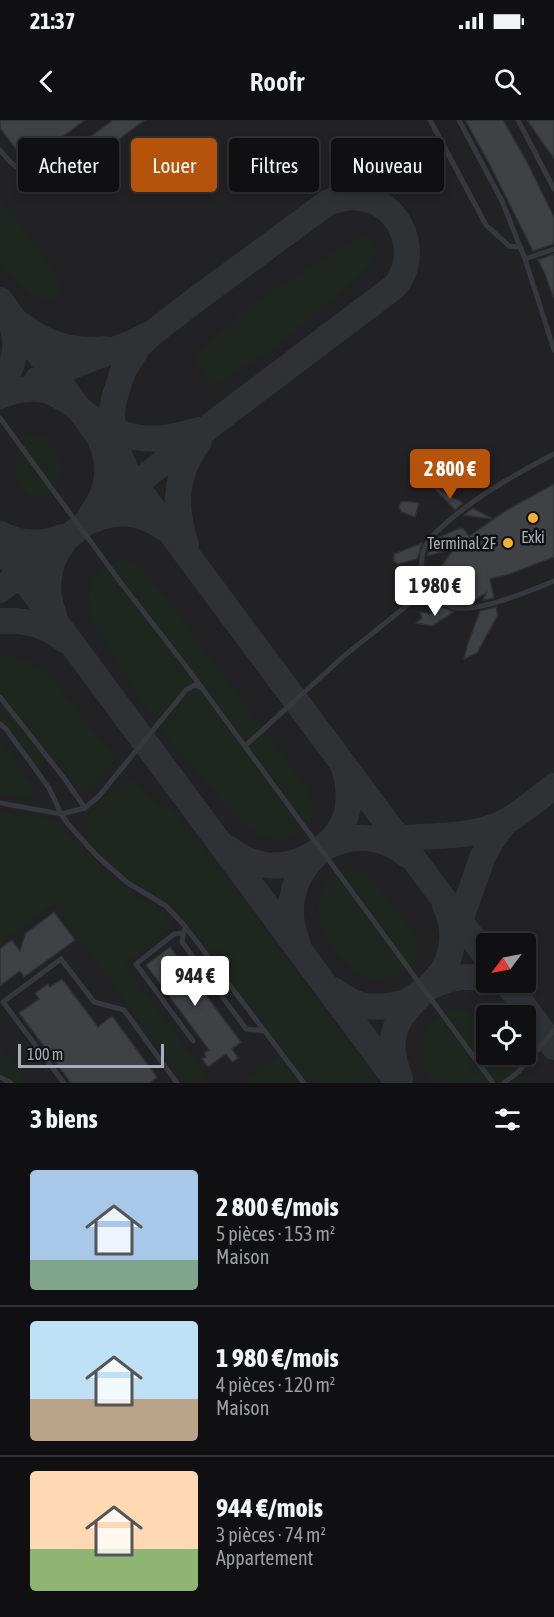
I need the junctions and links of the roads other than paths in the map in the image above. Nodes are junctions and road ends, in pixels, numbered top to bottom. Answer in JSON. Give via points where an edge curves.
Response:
{"nodes":[{"id":1,"x":430,"y":120,"type":"edge"},
{"id":2,"x":459,"y":120,"type":"edge"},
{"id":3,"x":518,"y":120,"type":"edge"},
{"id":4,"x":0,"y":150,"type":"edge"},
{"id":5,"x":18,"y":168,"type":"edge"},
{"id":6,"x":554,"y":189,"type":"edge"},
{"id":7,"x":520,"y":247,"type":"junction"},
{"id":8,"x":554,"y":249,"type":"edge"},
{"id":9,"x":525,"y":259,"type":"junction"},
{"id":10,"x":554,"y":350,"type":"edge"},
{"id":11,"x":0,"y":418,"type":"edge"},
{"id":12,"x":554,"y":453,"type":"edge"},
{"id":13,"x":554,"y":581,"type":"edge"},
{"id":14,"x":429,"y":588,"type":"junction"},
{"id":15,"x":201,"y":687,"type":"junction"},
{"id":16,"x":0,"y":697,"type":"edge"},
{"id":17,"x":0,"y":724,"type":"edge"},
{"id":18,"x":244,"y":746,"type":"junction"},
{"id":19,"x":0,"y":803,"type":"edge"},
{"id":20,"x":85,"y":808,"type":"junction"},
{"id":21,"x":62,"y":814,"type":"junction"},
{"id":22,"x":184,"y":925,"type":"junction"},
{"id":23,"x":183,"y":933,"type":"junction"},
{"id":24,"x":265,"y":1031,"type":"junction"},
{"id":25,"x":554,"y":1031,"type":"edge"},
{"id":26,"x":193,"y":1041,"type":"dead end"},
{"id":27,"x":0,"y":1077,"type":"edge"},
{"id":28,"x":11,"y":1083,"type":"edge"},
{"id":29,"x":64,"y":1083,"type":"edge"},
{"id":30,"x":177,"y":1083,"type":"edge"},
{"id":31,"x":304,"y":1083,"type":"edge"},
{"id":32,"x":493,"y":1083,"type":"edge"},
{"id":33,"x":504,"y":1083,"type":"edge"}],
"edges":[{"from":1,"to":7,"type":"lane","via":[[486,225],[509,246]]},
{"from":2,"to":7,"type":"lane","via":[[502,201]]},
{"from":3,"to":6,"type":"lane"},
{"from":4,"to":5,"type":"lane","via":[[11,165]]},
{"from":7,"to":9,"type":"lane"},
{"from":8,"to":9,"type":"lane"},
{"from":9,"to":10,"type":"lane"},
{"from":11,"to":15,"type":"lane"},
{"from":12,"to":14,"type":"lane","via":[[476,499],[443,525],[426,544],[421,564]]},
{"from":13,"to":14,"type":"lane","via":[[499,602],[456,608],[438,600]]},
{"from":14,"to":18,"type":"lane","via":[[344,656]]},
{"from":15,"to":18,"type":"lane"},
{"from":15,"to":20,"type":"lane","via":[[195,685],[186,690]]},
{"from":16,"to":20,"type":"lane"},
{"from":17,"to":21,"type":"lane","via":[[49,788]]},
{"from":18,"to":32,"type":"lane"},
{"from":19,"to":21,"type":"lane"},
{"from":20,"to":21,"type":"lane"},
{"from":21,"to":22,"type":"lane","via":[[98,857],[128,883],[166,906]]},
{"from":22,"to":23,"type":"lane"},
{"from":22,"to":24,"type":"lane"},
{"from":23,"to":24,"type":"lane","via":[[182,942],[246,1029]]},
{"from":23,"to":26,"type":"lane","via":[[174,934],[136,964]]},
{"from":24,"to":31,"type":"lane"},
{"from":25,"to":33,"type":"lane"},
{"from":27,"to":28,"type":"lane"},
{"from":29,"to":30,"type":"lane","via":[[3,1002],[61,959],[94,1002],[124,1010]]}]}
